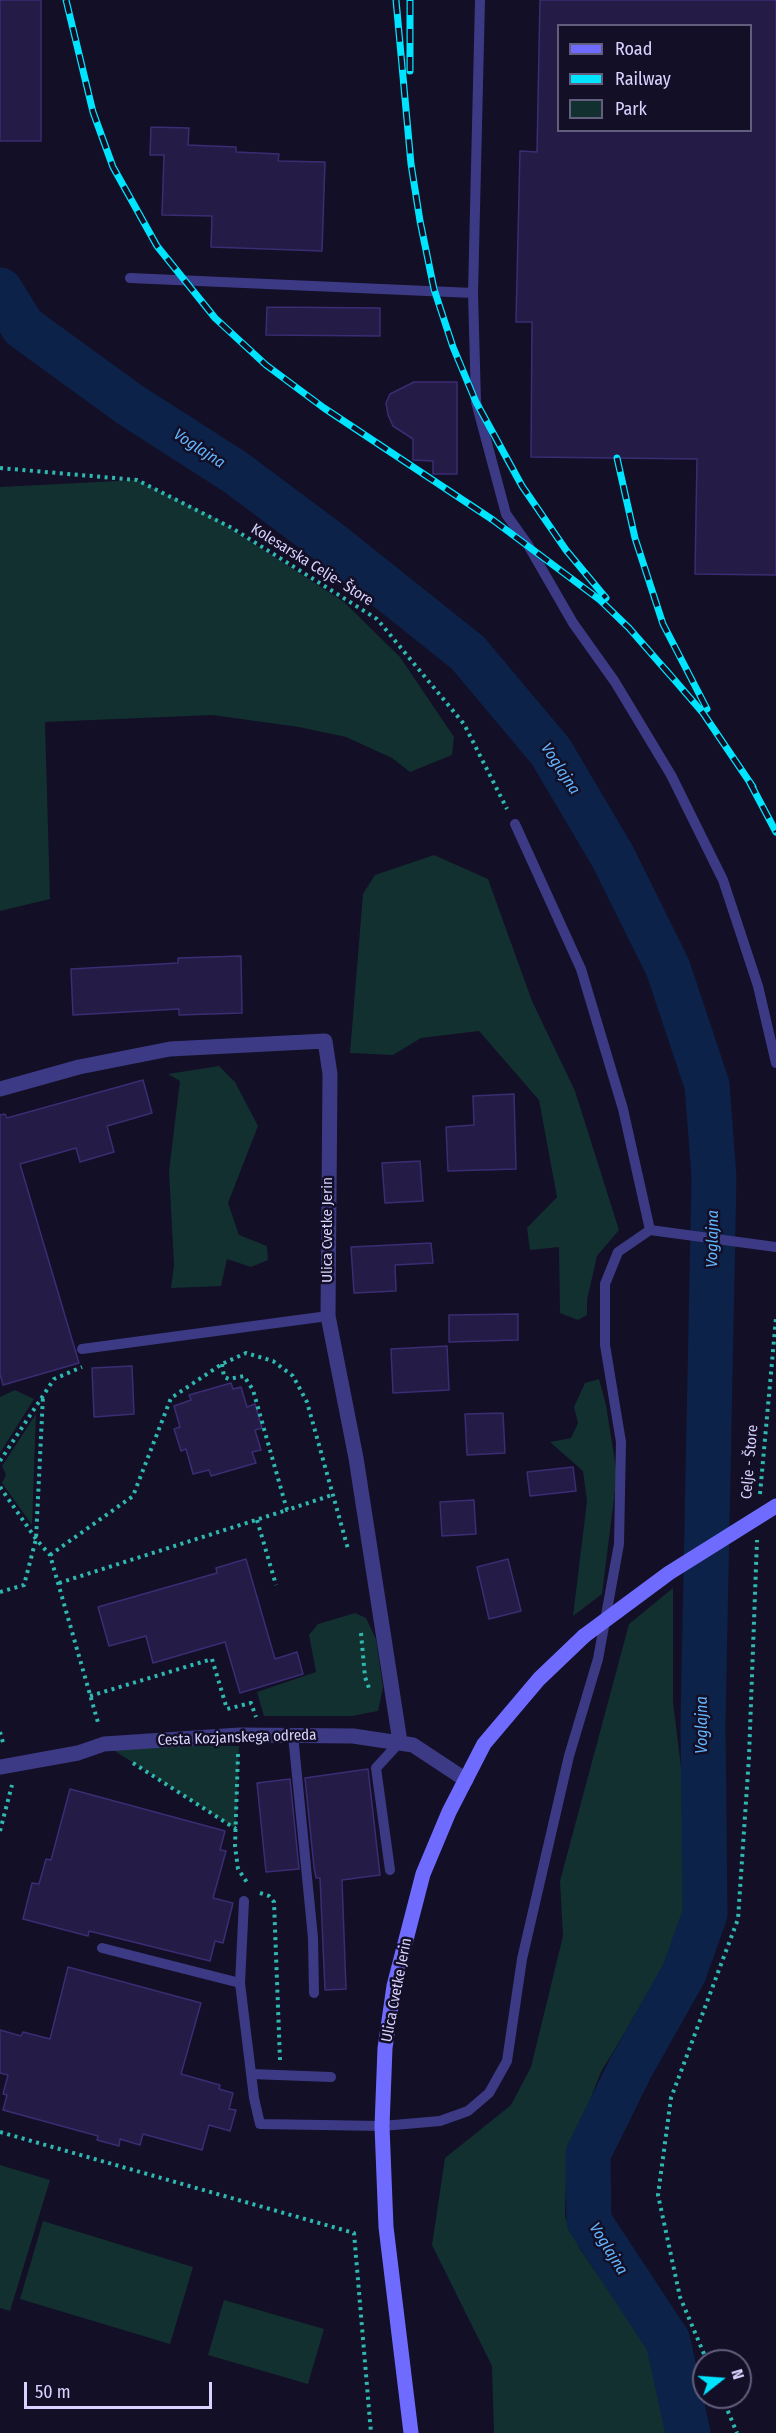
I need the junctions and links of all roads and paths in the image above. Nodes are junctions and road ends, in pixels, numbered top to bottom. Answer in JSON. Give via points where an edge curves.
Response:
{"nodes":[{"id":1,"x":480,"y":0,"type":"edge"},
{"id":2,"x":130,"y":278,"type":"dead end"},
{"id":3,"x":473,"y":293,"type":"junction"},
{"id":4,"x":0,"y":468,"type":"edge"},
{"id":5,"x":515,"y":824,"type":"joint"},
{"id":6,"x":776,"y":1063,"type":"edge"},
{"id":7,"x":0,"y":1089,"type":"edge"},
{"id":8,"x":650,"y":1230,"type":"junction"},
{"id":9,"x":776,"y":1248,"type":"edge"},
{"id":10,"x":328,"y":1316,"type":"junction"},
{"id":11,"x":776,"y":1318,"type":"edge"},
{"id":12,"x":97,"y":1347,"type":"junction"},
{"id":13,"x":82,"y":1349,"type":"dead end"},
{"id":14,"x":222,"y":1364,"type":"junction"},
{"id":15,"x":43,"y":1396,"type":"junction"},
{"id":16,"x":0,"y":1461,"type":"edge"},
{"id":17,"x":0,"y":1487,"type":"edge"},
{"id":18,"x":759,"y":1495,"type":"dead end"},
{"id":19,"x":332,"y":1496,"type":"junction"},
{"id":20,"x":776,"y":1506,"type":"edge"},
{"id":21,"x":287,"y":1510,"type":"junction"},
{"id":22,"x":257,"y":1520,"type":"junction"},
{"id":23,"x":758,"y":1529,"type":"dead end"},
{"id":24,"x":36,"y":1539,"type":"junction"},
{"id":25,"x":348,"y":1551,"type":"dead end"},
{"id":26,"x":50,"y":1555,"type":"junction"},
{"id":27,"x":58,"y":1583,"type":"junction"},
{"id":28,"x":276,"y":1585,"type":"dead end"},
{"id":29,"x":0,"y":1592,"type":"edge"},
{"id":30,"x":360,"y":1623,"type":"dead end"},
{"id":31,"x":90,"y":1696,"type":"junction"},
{"id":32,"x":373,"y":1696,"type":"dead end"},
{"id":33,"x":268,"y":1720,"type":"dead end"},
{"id":34,"x":293,"y":1736,"type":"junction"},
{"id":35,"x":400,"y":1742,"type":"junction"},
{"id":36,"x":104,"y":1744,"type":"junction"},
{"id":37,"x":17,"y":1763,"type":"junction"},
{"id":38,"x":0,"y":1767,"type":"edge"},
{"id":39,"x":466,"y":1780,"type":"junction"},
{"id":40,"x":236,"y":1829,"type":"dead end"},
{"id":41,"x":0,"y":1831,"type":"edge"},
{"id":42,"x":390,"y":1870,"type":"dead end"},
{"id":43,"x":244,"y":1901,"type":"dead end"},
{"id":44,"x":102,"y":1948,"type":"dead end"},
{"id":45,"x":240,"y":1983,"type":"junction"},
{"id":46,"x":314,"y":1993,"type":"dead end"},
{"id":47,"x":251,"y":2074,"type":"junction"},
{"id":48,"x":331,"y":2077,"type":"dead end"},
{"id":49,"x":382,"y":2126,"type":"junction"},
{"id":50,"x":0,"y":2132,"type":"edge"},
{"id":51,"x":702,"y":2349,"type":"edge"},
{"id":52,"x":727,"y":2409,"type":"edge"},
{"id":53,"x":371,"y":2433,"type":"edge"},
{"id":54,"x":411,"y":2433,"type":"edge"},
{"id":55,"x":737,"y":2433,"type":"edge"}],
"edges":[{"from":1,"to":3,"type":"lane"},
{"from":2,"to":3,"type":"lane"},
{"from":3,"to":6,"type":"lane","via":[[476,402],[506,514],[671,775],[723,880],[758,986]]},
{"from":4,"to":5,"type":"path","name":"Kolesarska Celje- Štore","via":[[138,480],[232,528],[377,619],[464,724]]},
{"from":5,"to":8,"type":"lane","via":[[580,969],[623,1109]]},
{"from":7,"to":10,"type":"street","name":"Ulica Cvetke Jerin","via":[[79,1067],[170,1049],[325,1041],[330,1074]]},
{"from":8,"to":9,"type":"lane"},
{"from":8,"to":49,"type":"lane","via":[[618,1252],[606,1284],[605,1346],[621,1442],[619,1544],[598,1659],[569,1756],[522,1959],[507,2061],[489,2093],[468,2111],[440,2121]]},
{"from":10,"to":12,"type":"lane"},
{"from":10,"to":35,"type":"street","name":"Ulica Cvetke Jerin","via":[[356,1458]]},
{"from":11,"to":18,"type":"path","name":"Celje - Štore"},
{"from":12,"to":13,"type":"lane"},
{"from":12,"to":15,"type":"path","via":[[87,1365],[54,1379]]},
{"from":14,"to":19,"type":"path","via":[[246,1353],[273,1361],[292,1376],[308,1402]]},
{"from":14,"to":21,"type":"path","via":[[224,1377],[244,1376],[253,1390]]},
{"from":14,"to":26,"type":"path","via":[[171,1398],[132,1496]]},
{"from":15,"to":16,"type":"path"},
{"from":15,"to":24,"type":"path"},
{"from":17,"to":24,"type":"path"},
{"from":19,"to":21,"type":"path"},
{"from":19,"to":25,"type":"path"},
{"from":20,"to":39,"type":"street","name":"Ulica Cvetke Jerin","bridge":true,"via":[[669,1573],[584,1636],[539,1678],[484,1743]]},
{"from":21,"to":22,"type":"path"},
{"from":22,"to":27,"type":"path"},
{"from":22,"to":28,"type":"path"},
{"from":23,"to":51,"type":"path","via":[[738,1919],[671,2097],[658,2195],[680,2297]]},
{"from":24,"to":26,"type":"path"},
{"from":24,"to":29,"type":"path","via":[[24,1585]]},
{"from":26,"to":27,"type":"path"},
{"from":27,"to":31,"type":"path"},
{"from":30,"to":32,"type":"path","via":[[365,1677]]},
{"from":31,"to":33,"type":"path","via":[[212,1659],[227,1709],[251,1703],[256,1719]]},
{"from":31,"to":36,"type":"path"},
{"from":34,"to":35,"type":"street","name":"Cesta Kozjanskega odreda","via":[[353,1736]]},
{"from":34,"to":36,"type":"street","name":"Cesta Kozjanskega odreda","via":[[240,1735]]},
{"from":34,"to":46,"type":"lane","via":[[313,1938]]},
{"from":35,"to":39,"type":"street","name":"Cesta Kozjanskega odreda","via":[[413,1745]]},
{"from":35,"to":42,"type":"lane","via":[[376,1768]]},
{"from":36,"to":37,"type":"street","name":"Cesta Kozjanskega odreda","via":[[78,1753]]},
{"from":36,"to":40,"type":"path"},
{"from":37,"to":38,"type":"street","name":"Cesta Kozjanskega odreda"},
{"from":37,"to":41,"type":"path"},
{"from":39,"to":49,"type":"street","name":"Ulica Cvetke Jerin","via":[[423,1874],[394,1986],[385,2048]]},
{"from":43,"to":45,"type":"lane"},
{"from":44,"to":45,"type":"lane"},
{"from":45,"to":47,"type":"lane"},
{"from":47,"to":48,"type":"lane"},
{"from":47,"to":49,"type":"lane","via":[[260,2124]]},
{"from":49,"to":54,"type":"street","name":"Ulica Cvetke Jerin","via":[[386,2227]]},
{"from":50,"to":53,"type":"path","via":[[354,2233]]},
{"from":52,"to":55,"type":"path"}]}
